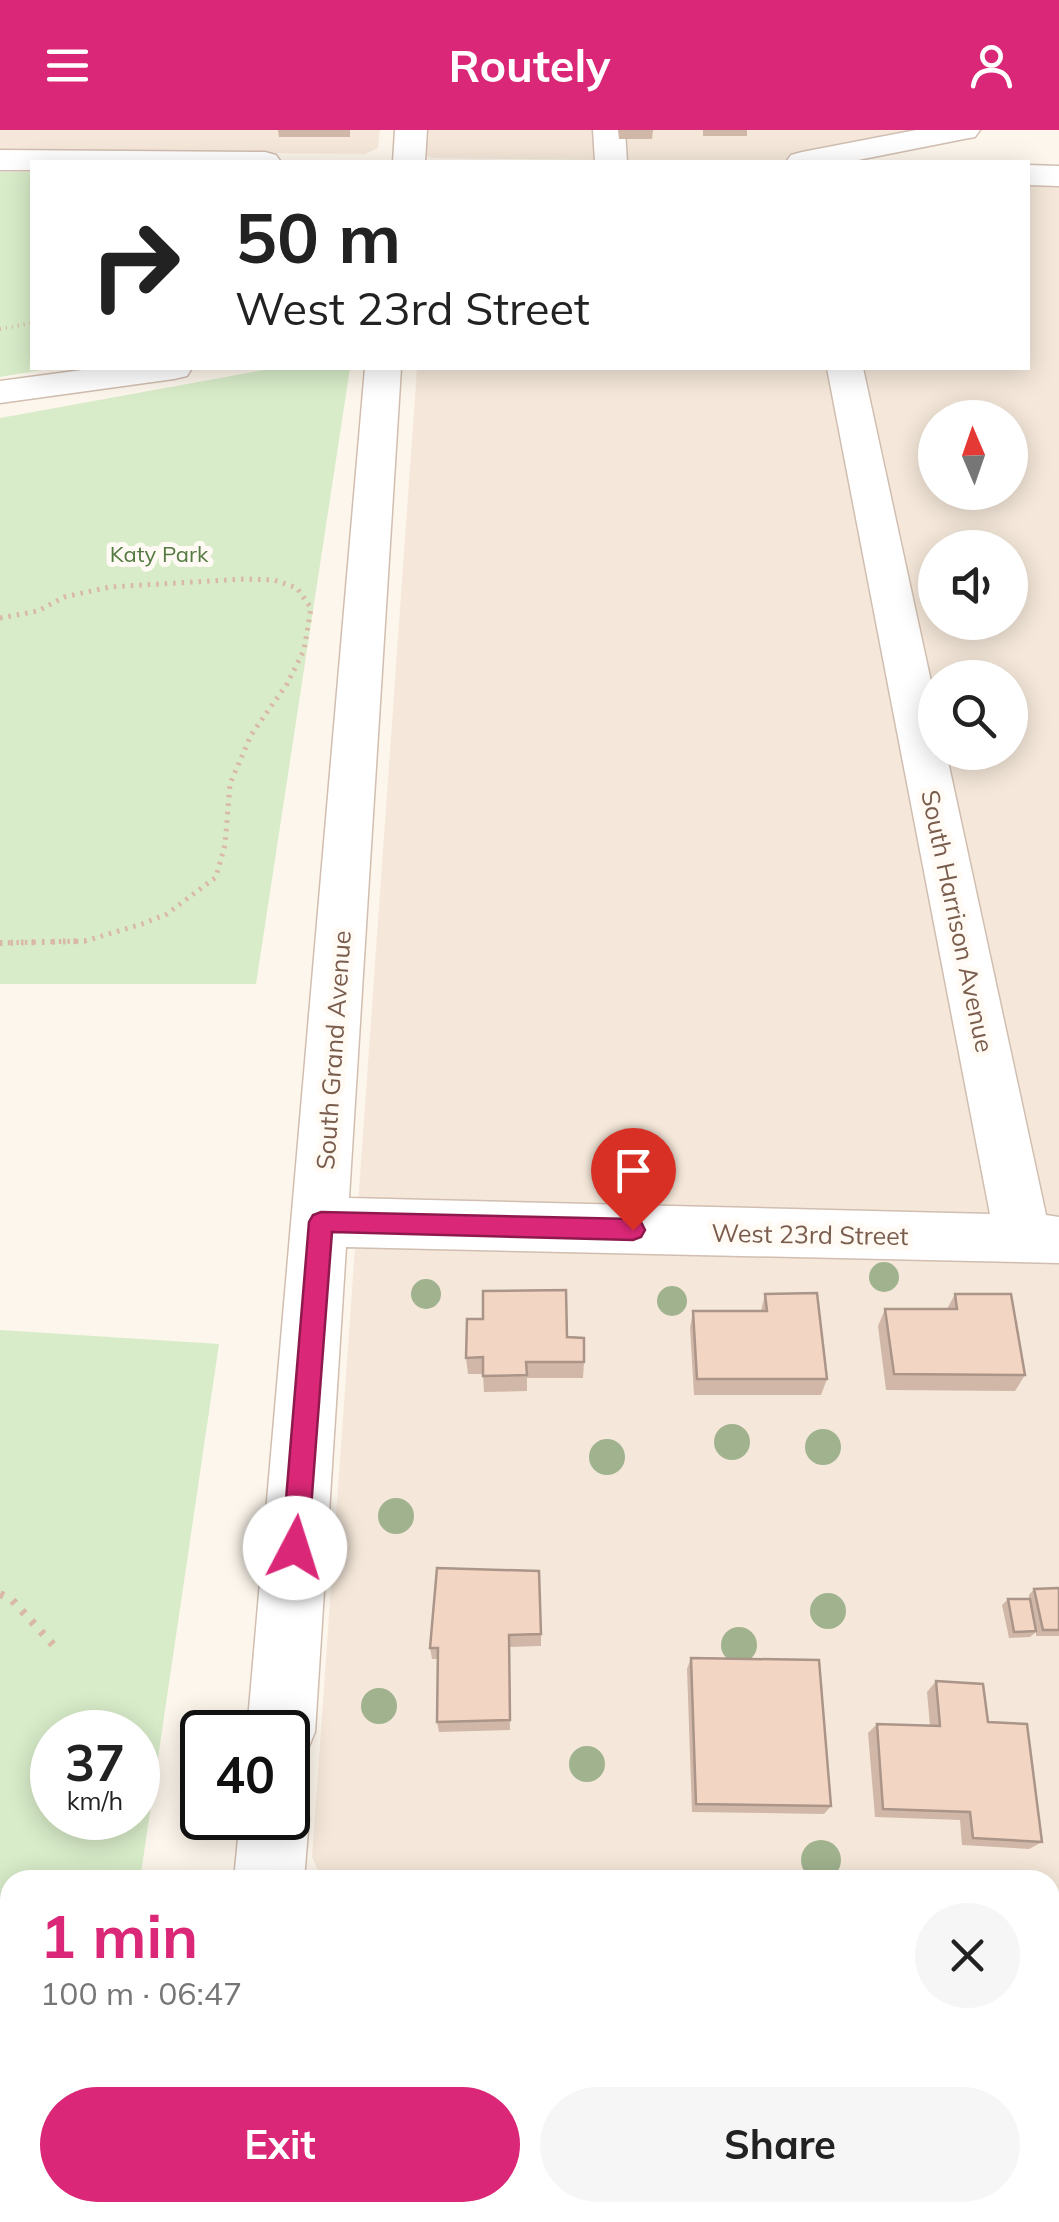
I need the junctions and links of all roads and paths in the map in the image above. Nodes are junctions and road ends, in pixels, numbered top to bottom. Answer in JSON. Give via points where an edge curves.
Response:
{"nodes":[{"id":1,"x":211,"y":130,"type":"edge"},
{"id":2,"x":411,"y":130,"type":"edge"},
{"id":3,"x":609,"y":130,"type":"edge"},
{"id":4,"x":796,"y":130,"type":"edge"},
{"id":5,"x":964,"y":130,"type":"edge"},
{"id":6,"x":16,"y":150,"type":"edge"},
{"id":7,"x":173,"y":160,"type":"edge"},
{"id":8,"x":204,"y":160,"type":"edge"},
{"id":9,"x":409,"y":160,"type":"edge"},
{"id":10,"x":612,"y":160,"type":"edge"},
{"id":11,"x":802,"y":160,"type":"edge"},
{"id":12,"x":812,"y":160,"type":"edge"},
{"id":13,"x":1030,"y":175,"type":"edge"},
{"id":14,"x":1059,"y":176,"type":"edge"},
{"id":15,"x":30,"y":324,"type":"edge"},
{"id":16,"x":0,"y":329,"type":"edge"},
{"id":17,"x":160,"y":370,"type":"edge"},
{"id":18,"x":383,"y":370,"type":"edge"},
{"id":19,"x":845,"y":370,"type":"edge"},
{"id":20,"x":0,"y":392,"type":"edge"},
{"id":21,"x":0,"y":618,"type":"edge"},
{"id":22,"x":0,"y":942,"type":"edge"},
{"id":23,"x":321,"y":1222,"type":"junction"},
{"id":24,"x":1041,"y":1240,"type":"edge"},
{"id":25,"x":0,"y":1594,"type":"edge"},
{"id":26,"x":56,"y":1648,"type":"dead end"},
{"id":27,"x":283,"y":1710,"type":"edge"},
{"id":28,"x":272,"y":1840,"type":"edge"},
{"id":29,"x":270,"y":1870,"type":"edge"}],
"edges":[{"from":1,"to":8,"type":"street"},
{"from":2,"to":9,"type":"street"},
{"from":3,"to":10,"type":"street"},
{"from":4,"to":11,"type":"street"},
{"from":5,"to":12,"type":"street"},
{"from":6,"to":7,"type":"street"},
{"from":13,"to":14,"type":"street"},
{"from":15,"to":16,"type":"path"},
{"from":17,"to":20,"type":"street"},
{"from":18,"to":23,"type":"street","name":"South Grand Avenue"},
{"from":19,"to":24,"type":"street","name":"South Harrison Avenue"},
{"from":21,"to":22,"type":"path","via":[[110,586],[244,579],[297,588],[311,608],[304,650],[251,734],[230,784],[216,876],[167,914],[142,924],[85,941]]},
{"from":23,"to":24,"type":"street","name":"West 23rd Street"},
{"from":23,"to":27,"type":"street","name":"South Grand Avenue"},
{"from":25,"to":26,"type":"path"},
{"from":28,"to":29,"type":"street"}]}
